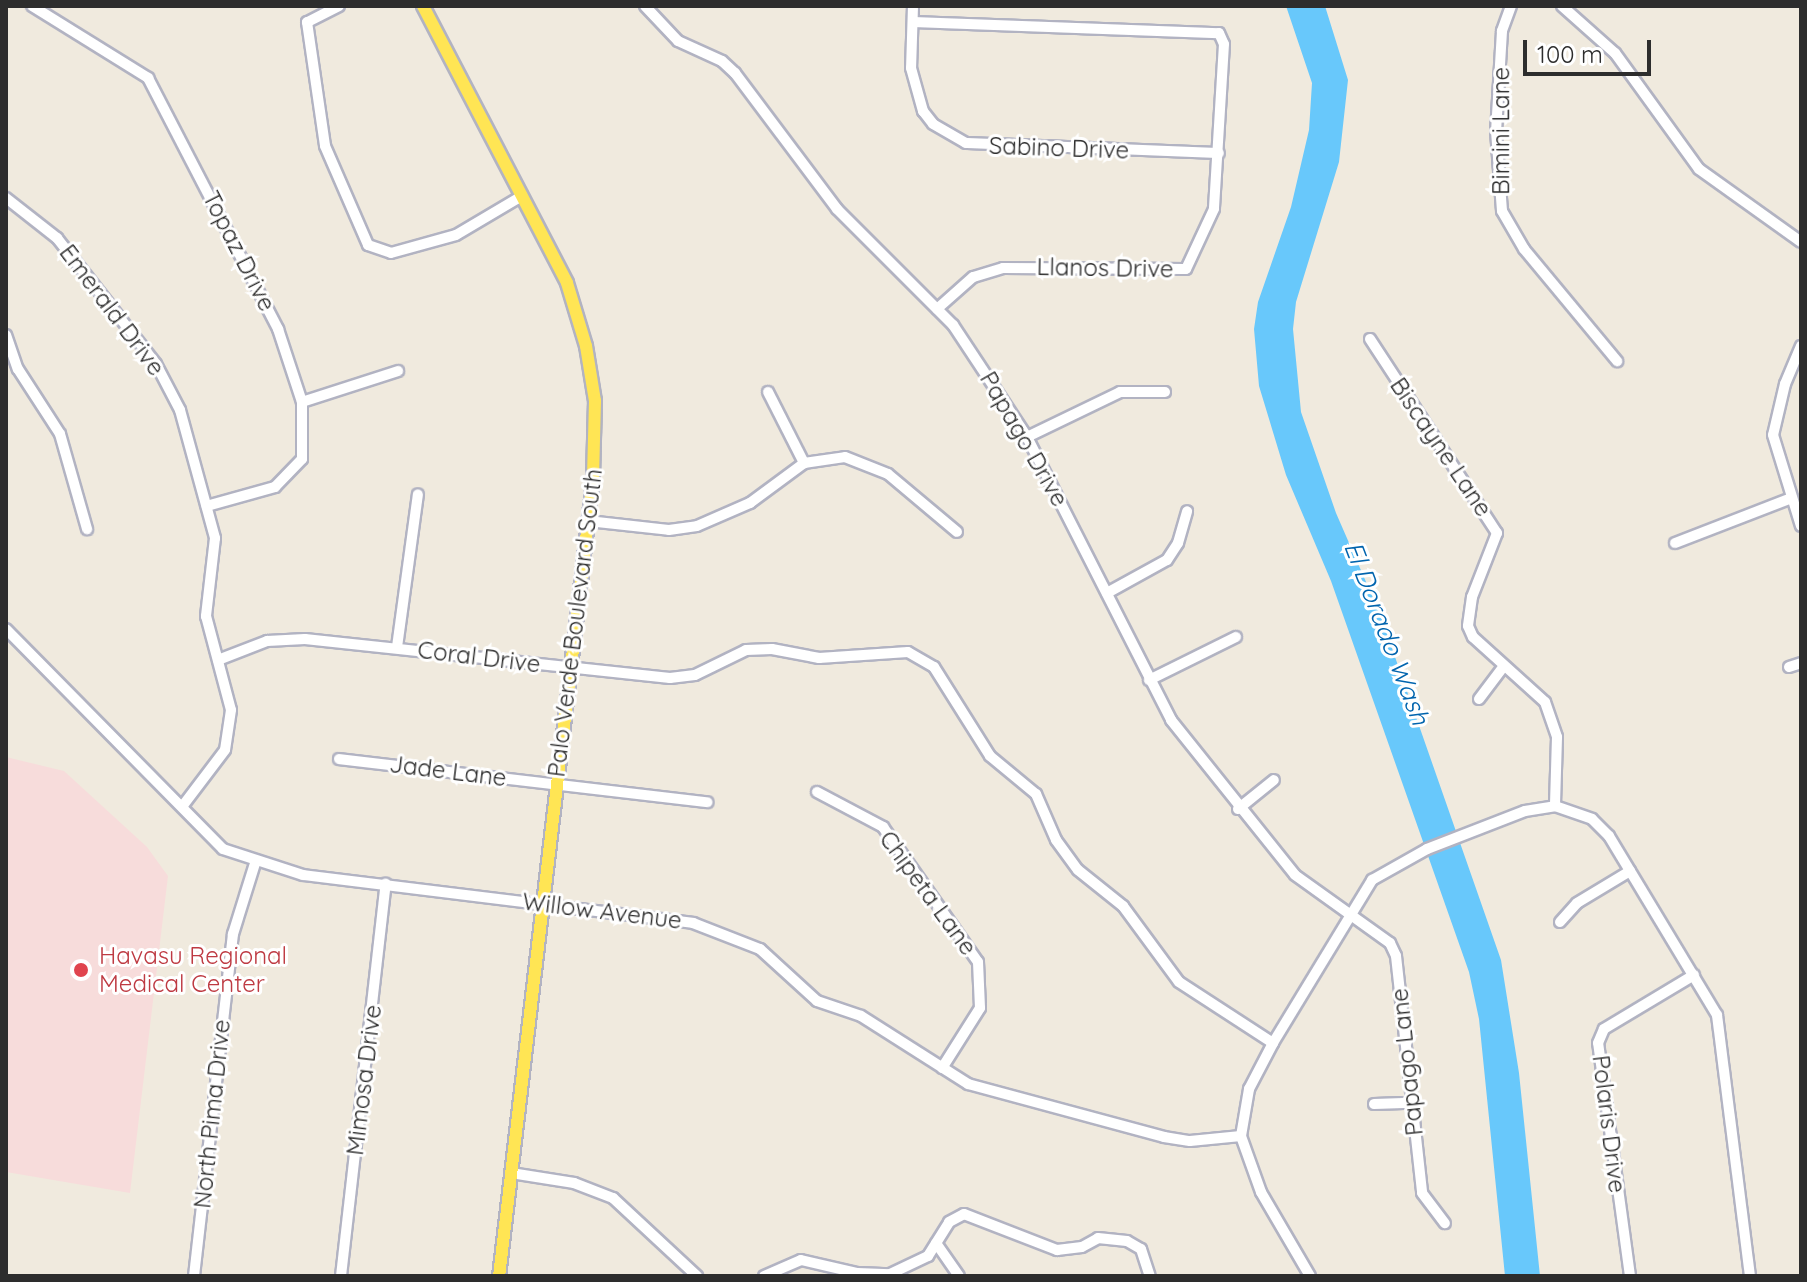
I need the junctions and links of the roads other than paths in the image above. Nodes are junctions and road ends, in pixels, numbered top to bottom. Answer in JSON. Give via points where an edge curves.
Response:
{"nodes":[{"id":1,"x":32,"y":6,"type":"edge"},
{"id":2,"x":339,"y":6,"type":"edge"},
{"id":3,"x":423,"y":6,"type":"edge"},
{"id":4,"x":645,"y":6,"type":"edge"},
{"id":5,"x":913,"y":6,"type":"edge"},
{"id":6,"x":1511,"y":6,"type":"edge"},
{"id":7,"x":1562,"y":6,"type":"edge"},
{"id":8,"x":913,"y":22,"type":"junction"},
{"id":9,"x":1219,"y":153,"type":"junction"},
{"id":10,"x":522,"y":196,"type":"junction"},
{"id":11,"x":6,"y":198,"type":"edge"},
{"id":12,"x":1801,"y":242,"type":"edge"},
{"id":13,"x":937,"y":309,"type":"junction"},
{"id":14,"x":6,"y":335,"type":"edge"},
{"id":15,"x":1370,"y":339,"type":"dead end"},
{"id":16,"x":1801,"y":346,"type":"edge"},
{"id":17,"x":1617,"y":361,"type":"dead end"},
{"id":18,"x":398,"y":371,"type":"dead end"},
{"id":19,"x":768,"y":392,"type":"dead end"},
{"id":20,"x":1165,"y":392,"type":"dead end"},
{"id":21,"x":302,"y":402,"type":"junction"},
{"id":22,"x":1027,"y":437,"type":"junction"},
{"id":23,"x":804,"y":463,"type":"junction"},
{"id":24,"x":418,"y":494,"type":"dead end"},
{"id":25,"x":1789,"y":499,"type":"junction"},
{"id":26,"x":207,"y":506,"type":"junction"},
{"id":27,"x":1187,"y":511,"type":"dead end"},
{"id":28,"x":588,"y":521,"type":"junction"},
{"id":29,"x":1801,"y":526,"type":"edge"},
{"id":30,"x":87,"y":529,"type":"dead end"},
{"id":31,"x":957,"y":532,"type":"dead end"},
{"id":32,"x":1675,"y":543,"type":"dead end"},
{"id":33,"x":1107,"y":593,"type":"junction"},
{"id":34,"x":6,"y":629,"type":"edge"},
{"id":35,"x":1236,"y":637,"type":"dead end"},
{"id":36,"x":397,"y":647,"type":"junction"},
{"id":37,"x":218,"y":660,"type":"junction"},
{"id":38,"x":1801,"y":663,"type":"edge"},
{"id":39,"x":1504,"y":666,"type":"junction"},
{"id":40,"x":1789,"y":667,"type":"dead end"},
{"id":41,"x":570,"y":668,"type":"junction"},
{"id":42,"x":1149,"y":680,"type":"junction"},
{"id":43,"x":1479,"y":699,"type":"dead end"},
{"id":44,"x":339,"y":759,"type":"dead end"},
{"id":45,"x":1274,"y":780,"type":"dead end"},
{"id":46,"x":556,"y":784,"type":"junction"},
{"id":47,"x":817,"y":792,"type":"dead end"},
{"id":48,"x":707,"y":802,"type":"dead end"},
{"id":49,"x":184,"y":804,"type":"junction"},
{"id":50,"x":1555,"y":806,"type":"junction"},
{"id":51,"x":1238,"y":809,"type":"junction"},
{"id":52,"x":256,"y":860,"type":"junction"},
{"id":53,"x":1630,"y":871,"type":"junction"},
{"id":54,"x":386,"y":884,"type":"junction"},
{"id":55,"x":542,"y":904,"type":"junction"},
{"id":56,"x":1351,"y":914,"type":"junction"},
{"id":57,"x":1560,"y":922,"type":"dead end"},
{"id":58,"x":1694,"y":975,"type":"junction"},
{"id":59,"x":1273,"y":1043,"type":"junction"},
{"id":60,"x":942,"y":1068,"type":"junction"},
{"id":61,"x":1411,"y":1103,"type":"junction"},
{"id":62,"x":1374,"y":1104,"type":"dead end"},
{"id":63,"x":1241,"y":1136,"type":"junction"},
{"id":64,"x":511,"y":1173,"type":"junction"},
{"id":65,"x":1445,"y":1223,"type":"dead end"},
{"id":66,"x":936,"y":1243,"type":"junction"},
{"id":67,"x":194,"y":1276,"type":"edge"},
{"id":68,"x":341,"y":1276,"type":"edge"},
{"id":69,"x":499,"y":1276,"type":"edge"},
{"id":70,"x":697,"y":1276,"type":"edge"},
{"id":71,"x":764,"y":1276,"type":"edge"},
{"id":72,"x":959,"y":1276,"type":"edge"},
{"id":73,"x":1150,"y":1276,"type":"edge"},
{"id":74,"x":1310,"y":1276,"type":"edge"},
{"id":75,"x":1630,"y":1276,"type":"edge"},
{"id":76,"x":1750,"y":1276,"type":"edge"}],
"edges":[{"from":1,"to":21,"type":"street","name":"Topaz Drive","via":[[148,78],[278,329]]},
{"from":2,"to":10,"type":"street","via":[[307,22],[325,146],[368,245],[391,253],[456,235]]},
{"from":3,"to":10,"type":"main road","name":"Palo Verde Boulevard South"},
{"from":4,"to":13,"type":"street","name":"Papago Drive","via":[[678,41],[722,61],[735,73],[837,209]]},
{"from":5,"to":8,"type":"street","name":"Sabino Drive"},
{"from":6,"to":17,"type":"street","name":"Bimini Lane","via":[[1502,31],[1496,131],[1502,211],[1524,249]]},
{"from":7,"to":12,"type":"street","via":[[1615,53],[1699,169]]},
{"from":8,"to":9,"type":"street","name":"Sabino Drive","via":[[911,68],[923,111],[933,124],[966,143]]},
{"from":8,"to":9,"type":"street","name":"Llanos Drive","via":[[1219,33],[1224,44]]},
{"from":9,"to":13,"type":"street","name":"Llanos Drive","via":[[1214,209],[1186,269],[989,271],[959,287]]},
{"from":10,"to":28,"type":"main road","name":"Palo Verde Boulevard South","via":[[567,283],[593,374],[596,431]]},
{"from":11,"to":26,"type":"street","name":"Emerald Drive","via":[[57,238],[156,364],[180,410]]},
{"from":13,"to":22,"type":"street","name":"Papago Drive","via":[[966,342]]},
{"from":14,"to":30,"type":"street","via":[[18,369],[60,434]]},
{"from":15,"to":39,"type":"street","name":"Biscayne Lane","via":[[1494,525],[1495,548],[1467,621],[1473,637]]},
{"from":16,"to":25,"type":"street","via":[[1773,435]]},
{"from":18,"to":21,"type":"street"},
{"from":19,"to":23,"type":"street"},
{"from":20,"to":22,"type":"street","via":[[1120,392]]},
{"from":21,"to":26,"type":"street","name":"Topaz Drive","via":[[306,442],[293,473],[275,487]]},
{"from":22,"to":33,"type":"street","name":"Papago Drive"},
{"from":23,"to":28,"type":"street","via":[[750,503],[697,526],[669,530]]},
{"from":23,"to":31,"type":"street","via":[[845,457],[870,464]]},
{"from":24,"to":36,"type":"street"},
{"from":25,"to":29,"type":"street"},
{"from":25,"to":32,"type":"street"},
{"from":26,"to":37,"type":"street","name":"Emerald Drive","via":[[216,553],[206,616]]},
{"from":27,"to":33,"type":"street","via":[[1167,560]]},
{"from":28,"to":41,"type":"main road","name":"Palo Verde Boulevard South"},
{"from":33,"to":42,"type":"street","name":"Papago Drive"},
{"from":34,"to":49,"type":"street","name":"Willow Avenue"},
{"from":35,"to":42,"type":"street"},
{"from":36,"to":37,"type":"street","name":"Coral Drive","via":[[286,638]]},
{"from":36,"to":41,"type":"street","name":"Coral Drive"},
{"from":37,"to":49,"type":"street","name":"Emerald Drive","via":[[228,688],[230,730],[214,771]]},
{"from":38,"to":40,"type":"street"},
{"from":39,"to":43,"type":"street"},
{"from":39,"to":50,"type":"street","name":"Biscayne Lane","via":[[1532,687],[1552,717],[1557,737]]},
{"from":41,"to":46,"type":"main road","name":"Palo Verde Boulevard South"},
{"from":41,"to":59,"type":"street","name":"Coral Drive","via":[[670,678],[695,675],[746,650],[772,649],[819,658],[890,649],[924,659],[962,706],[990,756],[1036,794],[1056,840],[1078,870],[1123,906],[1179,982]]},
{"from":42,"to":51,"type":"street","name":"Papago Drive","via":[[1171,720]]},
{"from":44,"to":46,"type":"street","name":"Jade Lane"},
{"from":45,"to":51,"type":"street"},
{"from":46,"to":48,"type":"street","name":"Jade Lane"},
{"from":46,"to":55,"type":"main road","name":"Palo Verde Boulevard South"},
{"from":47,"to":60,"type":"street","name":"Chipeta Lane","via":[[883,827],[978,962],[980,1008]]},
{"from":49,"to":52,"type":"street","name":"Willow Avenue","via":[[223,849]]},
{"from":50,"to":53,"type":"street","via":[[1592,819]]},
{"from":50,"to":56,"type":"street","via":[[1525,811],[1393,864],[1372,880]]},
{"from":51,"to":56,"type":"street","name":"Papago Drive","via":[[1295,875]]},
{"from":52,"to":54,"type":"street","name":"Willow Avenue","via":[[303,875]]},
{"from":52,"to":67,"type":"street","name":"North Pima Drive","via":[[233,934]]},
{"from":53,"to":57,"type":"street","via":[[1577,903]]},
{"from":53,"to":58,"type":"street"},
{"from":54,"to":55,"type":"street","name":"Willow Avenue"},
{"from":54,"to":68,"type":"street","name":"Mimosa Drive"},
{"from":55,"to":60,"type":"street","name":"Willow Avenue","via":[[693,923],[727,933],[760,949],[817,1001],[861,1016]]},
{"from":55,"to":64,"type":"main road","name":"Palo Verde Boulevard South"},
{"from":56,"to":59,"type":"street"},
{"from":56,"to":61,"type":"street","name":"Papago Lane","via":[[1380,931],[1396,956]]},
{"from":58,"to":75,"type":"street","name":"Polaris Drive","via":[[1604,1029],[1598,1043]]},
{"from":58,"to":76,"type":"street","via":[[1717,1015]]},
{"from":59,"to":63,"type":"street","via":[[1249,1089]]},
{"from":60,"to":63,"type":"street","name":"Willow Avenue","via":[[968,1084],[1164,1137],[1190,1141]]},
{"from":61,"to":62,"type":"street"},
{"from":61,"to":65,"type":"street","name":"Papago Lane","via":[[1422,1193]]},
{"from":63,"to":74,"type":"street","via":[[1261,1192]]},
{"from":64,"to":69,"type":"main road","name":"Palo Verde Boulevard South"},
{"from":64,"to":70,"type":"street","via":[[574,1183],[613,1198]]},
{"from":66,"to":71,"type":"street","via":[[928,1256],[890,1274],[857,1273],[801,1260]]},
{"from":66,"to":72,"type":"street"},
{"from":66,"to":73,"type":"street","via":[[949,1222],[964,1214],[1057,1250],[1082,1247],[1098,1238],[1127,1241],[1141,1249]]}]}
